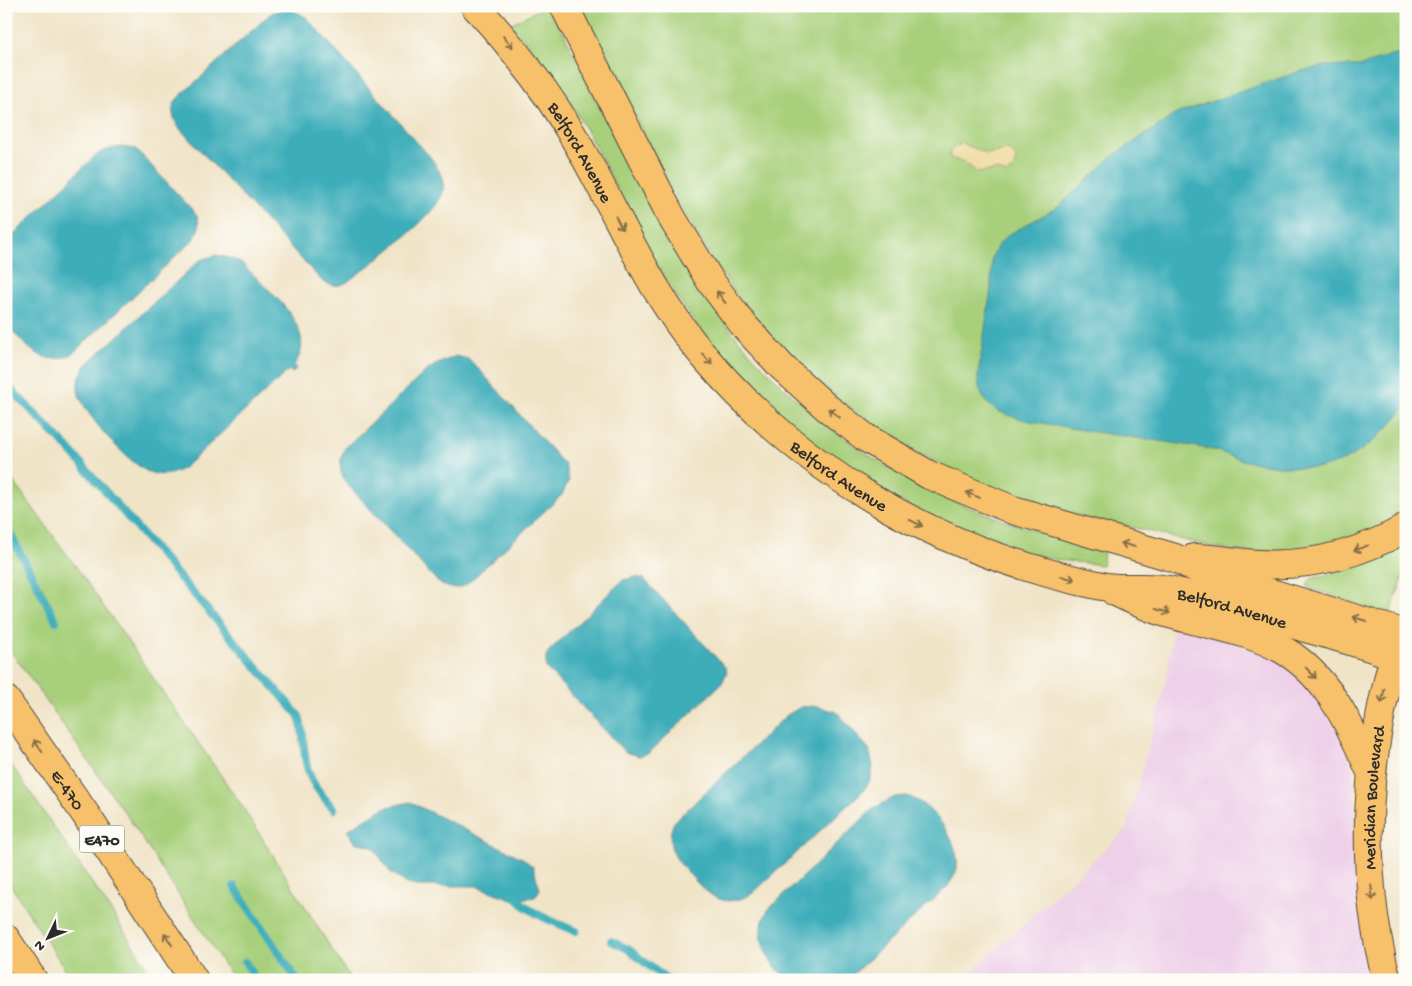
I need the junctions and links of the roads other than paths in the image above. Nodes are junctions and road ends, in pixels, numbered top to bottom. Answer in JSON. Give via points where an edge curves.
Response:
{"nodes":[{"id":1,"x":475,"y":6,"type":"edge"},
{"id":2,"x":564,"y":6,"type":"edge"},
{"id":3,"x":1406,"y":528,"type":"edge"},
{"id":4,"x":1175,"y":558,"type":"junction"},
{"id":5,"x":1102,"y":586,"type":"junction"},
{"id":6,"x":1403,"y":640,"type":"edge"},
{"id":7,"x":6,"y":700,"type":"edge"},
{"id":8,"x":1371,"y":774,"type":"junction"},
{"id":9,"x":6,"y":939,"type":"edge"},
{"id":10,"x":32,"y":980,"type":"edge"},
{"id":11,"x":194,"y":980,"type":"edge"},
{"id":12,"x":1387,"y":980,"type":"edge"}],
"edges":[{"from":1,"to":5,"type":"main road","name":"Belford Avenue","one_way":true,"via":[[516,52],[557,111],[671,314],[702,354],[764,419],[853,488],[928,530],[994,557]]},
{"from":4,"to":2,"type":"main road","name":"Belford Avenue","one_way":true,"via":[[1041,520],[945,482],[874,443],[803,388],[740,322],[694,258]]},
{"from":3,"to":4,"type":"main road","one_way":true,"via":[[1338,556],[1298,563],[1257,564],[1213,558]]},
{"from":6,"to":4,"type":"main road","name":"Belford Avenue","one_way":true,"via":[[1208,574]]},
{"from":5,"to":6,"type":"main road","name":"Belford Avenue","via":[[1167,589],[1263,616]]},
{"from":5,"to":8,"type":"main road","one_way":true,"via":[[1158,610],[1251,636],[1292,655],[1318,679],[1339,708]]},
{"from":6,"to":8,"type":"main road","name":"Meridian Boulevard","one_way":true,"via":[[1386,681]]},
{"from":11,"to":7,"type":"main road","name":"E-470","number":"E470","one_way":true},
{"from":8,"to":12,"type":"main road","name":"Meridian Boulevard","one_way":true,"via":[[1368,819],[1371,884]]},
{"from":9,"to":10,"type":"main road"}]}
